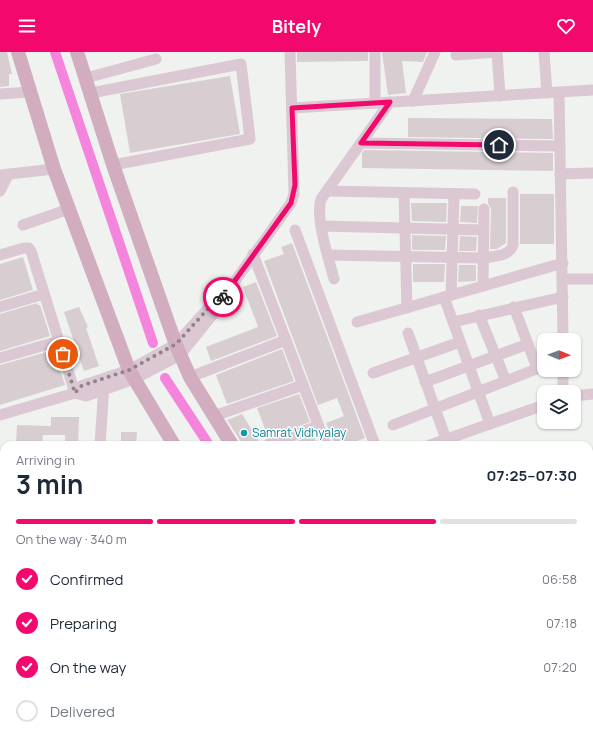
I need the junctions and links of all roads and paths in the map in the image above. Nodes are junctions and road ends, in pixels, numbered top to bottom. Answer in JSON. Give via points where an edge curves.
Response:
{"nodes":[{"id":1,"x":18,"y":52,"type":"edge"},
{"id":2,"x":77,"y":52,"type":"edge"},
{"id":3,"x":290,"y":52,"type":"edge"},
{"id":4,"x":375,"y":52,"type":"edge"},
{"id":5,"x":435,"y":52,"type":"edge"},
{"id":6,"x":497,"y":52,"type":"edge"},
{"id":7,"x":544,"y":52,"type":"edge"},
{"id":8,"x":456,"y":55,"type":"dead end"},
{"id":9,"x":156,"y":59,"type":"dead end"},
{"id":10,"x":86,"y":78,"type":"junction"},
{"id":11,"x":593,"y":90,"type":"edge"},
{"id":12,"x":30,"y":92,"type":"junction"},
{"id":13,"x":560,"y":92,"type":"junction"},
{"id":14,"x":91,"y":93,"type":"junction"},
{"id":15,"x":547,"y":93,"type":"junction"},
{"id":16,"x":0,"y":94,"type":"edge"},
{"id":17,"x":500,"y":96,"type":"junction"},
{"id":18,"x":413,"y":101,"type":"junction"},
{"id":19,"x":390,"y":102,"type":"junction"},
{"id":20,"x":375,"y":104,"type":"junction"},
{"id":21,"x":292,"y":108,"type":"junction"},
{"id":22,"x":361,"y":143,"type":"junction"},
{"id":23,"x":560,"y":146,"type":"junction"},
{"id":24,"x":113,"y":165,"type":"junction"},
{"id":25,"x":54,"y":169,"type":"junction"},
{"id":26,"x":593,"y":173,"type":"edge"},
{"id":27,"x":560,"y":174,"type":"junction"},
{"id":28,"x":4,"y":175,"type":"edge"},
{"id":29,"x":0,"y":191,"type":"edge"},
{"id":30,"x":327,"y":191,"type":"junction"},
{"id":31,"x":513,"y":192,"type":"dead end"},
{"id":32,"x":404,"y":193,"type":"junction"},
{"id":33,"x":454,"y":194,"type":"junction"},
{"id":34,"x":475,"y":194,"type":"dead end"},
{"id":35,"x":69,"y":209,"type":"junction"},
{"id":36,"x":484,"y":209,"type":"dead end"},
{"id":37,"x":23,"y":225,"type":"dead end"},
{"id":38,"x":322,"y":226,"type":"junction"},
{"id":39,"x":405,"y":228,"type":"junction"},
{"id":40,"x":453,"y":229,"type":"junction"},
{"id":41,"x":295,"y":230,"type":"dead end"},
{"id":42,"x":483,"y":230,"type":"junction"},
{"id":43,"x":253,"y":254,"type":"junction"},
{"id":44,"x":0,"y":255,"type":"edge"},
{"id":45,"x":328,"y":255,"type":"junction"},
{"id":46,"x":406,"y":256,"type":"junction"},
{"id":47,"x":452,"y":257,"type":"junction"},
{"id":48,"x":483,"y":258,"type":"junction"},
{"id":49,"x":563,"y":263,"type":"junction"},
{"id":50,"x":334,"y":279,"type":"dead end"},
{"id":51,"x":563,"y":279,"type":"junction"},
{"id":52,"x":593,"y":279,"type":"edge"},
{"id":53,"x":483,"y":286,"type":"junction"},
{"id":54,"x":44,"y":294,"type":"junction"},
{"id":55,"x":448,"y":296,"type":"junction"},
{"id":56,"x":563,"y":296,"type":"junction"},
{"id":57,"x":0,"y":307,"type":"edge"},
{"id":58,"x":514,"y":307,"type":"junction"},
{"id":59,"x":407,"y":308,"type":"junction"},
{"id":60,"x":479,"y":315,"type":"junction"},
{"id":61,"x":357,"y":322,"type":"dead end"},
{"id":62,"x":453,"y":322,"type":"junction"},
{"id":63,"x":563,"y":333,"type":"edge"},
{"id":64,"x":408,"y":334,"type":"dead end"},
{"id":65,"x":286,"y":340,"type":"junction"},
{"id":66,"x":59,"y":341,"type":"junction"},
{"id":67,"x":460,"y":342,"type":"junction"},
{"id":68,"x":528,"y":344,"type":"junction"},
{"id":69,"x":178,"y":349,"type":"junction"},
{"id":70,"x":495,"y":356,"type":"junction"},
{"id":71,"x":416,"y":357,"type":"junction"},
{"id":72,"x":0,"y":358,"type":"edge"},
{"id":73,"x":537,"y":361,"type":"edge"},
{"id":74,"x":469,"y":366,"type":"junction"},
{"id":75,"x":537,"y":368,"type":"edge"},
{"id":76,"x":373,"y":373,"type":"dead end"},
{"id":77,"x":132,"y":375,"type":"junction"},
{"id":78,"x":190,"y":377,"type":"junction"},
{"id":79,"x":106,"y":378,"type":"junction"},
{"id":80,"x":506,"y":381,"type":"junction"},
{"id":81,"x":426,"y":382,"type":"junction"},
{"id":82,"x":303,"y":385,"type":"junction"},
{"id":83,"x":103,"y":391,"type":"junction"},
{"id":84,"x":479,"y":392,"type":"junction"},
{"id":85,"x":75,"y":393,"type":"junction"},
{"id":86,"x":593,"y":394,"type":"edge"},
{"id":87,"x":581,"y":395,"type":"edge"},
{"id":88,"x":537,"y":407,"type":"edge"},
{"id":89,"x":435,"y":408,"type":"junction"},
{"id":90,"x":0,"y":415,"type":"edge"},
{"id":91,"x":214,"y":416,"type":"junction"},
{"id":92,"x":490,"y":424,"type":"junction"},
{"id":93,"x":393,"y":425,"type":"dead end"},
{"id":94,"x":318,"y":426,"type":"junction"},
{"id":95,"x":454,"y":440,"type":"edge"},
{"id":96,"x":100,"y":441,"type":"edge"},
{"id":97,"x":172,"y":441,"type":"edge"},
{"id":98,"x":230,"y":441,"type":"edge"},
{"id":99,"x":277,"y":441,"type":"edge"},
{"id":100,"x":324,"y":441,"type":"edge"},
{"id":101,"x":374,"y":441,"type":"edge"}],
"edges":[{"from":1,"to":12,"type":"main road"},
{"from":2,"to":10,"type":"main road"},
{"from":3,"to":21,"type":"street"},
{"from":4,"to":20,"type":"street"},
{"from":5,"to":18,"type":"street"},
{"from":6,"to":8,"type":"street"},
{"from":6,"to":17,"type":"street"},
{"from":7,"to":15,"type":"street"},
{"from":9,"to":10,"type":"street"},
{"from":10,"to":14,"type":"main road"},
{"from":11,"to":13,"type":"street"},
{"from":12,"to":16,"type":"street"},
{"from":12,"to":25,"type":"main road"},
{"from":13,"to":15,"type":"street"},
{"from":13,"to":23,"type":"street"},
{"from":14,"to":24,"type":"main road"},
{"from":14,"to":24,"type":"street","via":[[241,64],[250,139]]},
{"from":15,"to":17,"type":"street"},
{"from":17,"to":18,"type":"street"},
{"from":18,"to":19,"type":"street"},
{"from":19,"to":20,"type":"street"},
{"from":19,"to":22,"type":"street"},
{"from":20,"to":21,"type":"street"},
{"from":21,"to":43,"type":"street","via":[[294,194],[291,203]]},
{"from":22,"to":23,"type":"street"},
{"from":22,"to":30,"type":"street"},
{"from":23,"to":27,"type":"street"},
{"from":24,"to":69,"type":"main road"},
{"from":25,"to":28,"type":"street"},
{"from":25,"to":35,"type":"main road"},
{"from":26,"to":27,"type":"street"},
{"from":27,"to":49,"type":"street"},
{"from":28,"to":29,"type":"street"},
{"from":30,"to":32,"type":"street"},
{"from":30,"to":38,"type":"street","via":[[319,205]]},
{"from":31,"to":48,"type":"street","via":[[511,251]]},
{"from":32,"to":33,"type":"street"},
{"from":32,"to":39,"type":"street"},
{"from":33,"to":34,"type":"street"},
{"from":33,"to":40,"type":"street"},
{"from":35,"to":37,"type":"street"},
{"from":35,"to":77,"type":"main road"},
{"from":36,"to":42,"type":"street"},
{"from":38,"to":39,"type":"street"},
{"from":38,"to":45,"type":"street"},
{"from":39,"to":40,"type":"street"},
{"from":39,"to":46,"type":"street"},
{"from":40,"to":42,"type":"street"},
{"from":40,"to":47,"type":"street"},
{"from":41,"to":101,"type":"street"},
{"from":42,"to":48,"type":"street"},
{"from":43,"to":65,"type":"street"},
{"from":43,"to":69,"type":"street","via":[[220,302],[215,301]]},
{"from":44,"to":54,"type":"street","via":[[30,248]]},
{"from":45,"to":46,"type":"street"},
{"from":45,"to":50,"type":"street"},
{"from":46,"to":47,"type":"street"},
{"from":46,"to":59,"type":"street"},
{"from":47,"to":48,"type":"street"},
{"from":47,"to":55,"type":"street"},
{"from":48,"to":53,"type":"street"},
{"from":49,"to":51,"type":"street"},
{"from":49,"to":53,"type":"street"},
{"from":51,"to":52,"type":"street"},
{"from":51,"to":56,"type":"street"},
{"from":53,"to":55,"type":"street"},
{"from":54,"to":57,"type":"street"},
{"from":54,"to":66,"type":"street"},
{"from":55,"to":59,"type":"street"},
{"from":55,"to":62,"type":"street"},
{"from":56,"to":58,"type":"street"},
{"from":56,"to":63,"type":"street"},
{"from":58,"to":60,"type":"street"},
{"from":58,"to":68,"type":"street"},
{"from":59,"to":61,"type":"street"},
{"from":60,"to":62,"type":"street"},
{"from":60,"to":70,"type":"street"},
{"from":62,"to":67,"type":"street"},
{"from":64,"to":71,"type":"street"},
{"from":65,"to":78,"type":"street"},
{"from":65,"to":82,"type":"street"},
{"from":66,"to":72,"type":"street"},
{"from":66,"to":85,"type":"street"},
{"from":67,"to":71,"type":"street"},
{"from":67,"to":74,"type":"street"},
{"from":68,"to":70,"type":"street"},
{"from":68,"to":73,"type":"street"},
{"from":69,"to":77,"type":"street"},
{"from":69,"to":78,"type":"main road"},
{"from":70,"to":74,"type":"street"},
{"from":70,"to":80,"type":"street"},
{"from":71,"to":76,"type":"street"},
{"from":71,"to":81,"type":"street"},
{"from":74,"to":81,"type":"street"},
{"from":74,"to":84,"type":"street"},
{"from":75,"to":80,"type":"street"},
{"from":77,"to":79,"type":"street"},
{"from":77,"to":83,"type":"street"},
{"from":77,"to":97,"type":"main road"},
{"from":78,"to":91,"type":"main road"},
{"from":79,"to":83,"type":"street"},
{"from":79,"to":85,"type":"street","via":[[81,386]]},
{"from":80,"to":84,"type":"street"},
{"from":81,"to":89,"type":"street"},
{"from":82,"to":91,"type":"street"},
{"from":82,"to":94,"type":"street"},
{"from":83,"to":85,"type":"street","via":[[86,396]]},
{"from":83,"to":96,"type":"street"},
{"from":84,"to":89,"type":"street"},
{"from":84,"to":92,"type":"street"},
{"from":85,"to":90,"type":"street"},
{"from":86,"to":87,"type":"street"},
{"from":88,"to":92,"type":"street"},
{"from":89,"to":93,"type":"street"},
{"from":89,"to":95,"type":"street"},
{"from":91,"to":98,"type":"main road"},
{"from":92,"to":95,"type":"street"},
{"from":94,"to":99,"type":"street"},
{"from":94,"to":100,"type":"street"}]}
